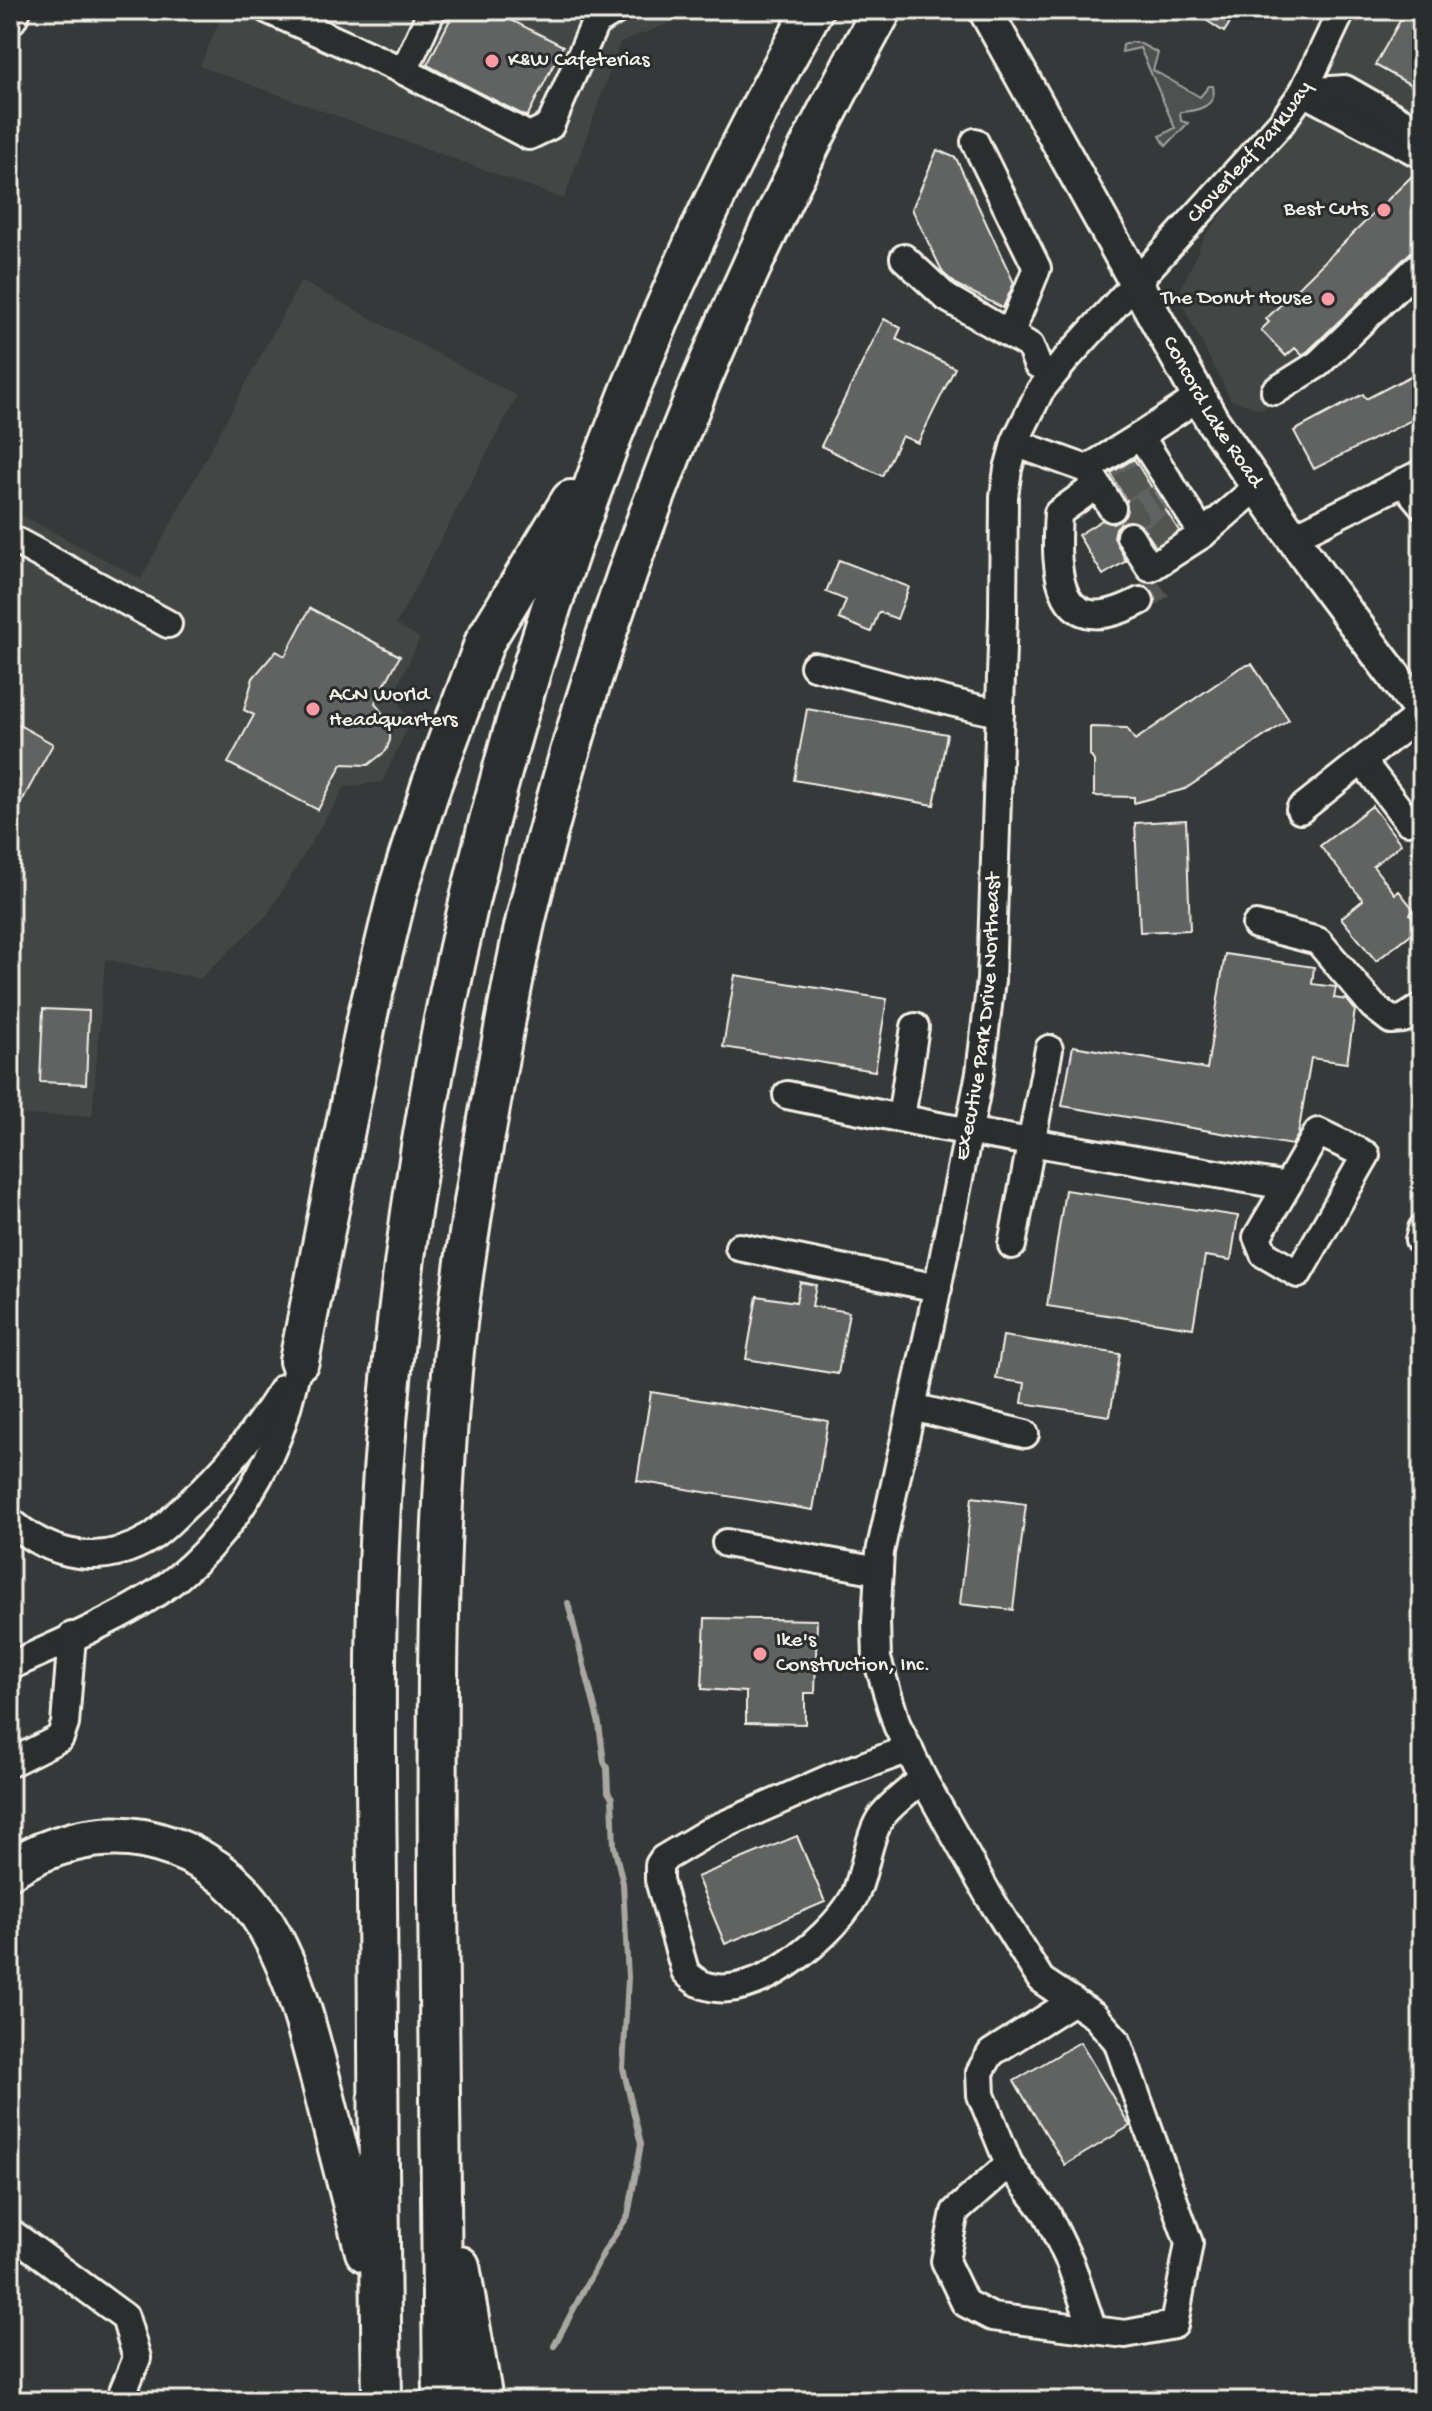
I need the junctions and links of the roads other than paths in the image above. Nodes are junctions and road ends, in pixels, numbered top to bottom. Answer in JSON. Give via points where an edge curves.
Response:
{"nodes":[{"id":1,"x":14,"y":10,"type":"edge"},
{"id":2,"x":268,"y":10,"type":"edge"},
{"id":3,"x":432,"y":10,"type":"edge"},
{"id":4,"x":617,"y":10,"type":"edge"},
{"id":5,"x":813,"y":10,"type":"edge"},
{"id":6,"x":882,"y":10,"type":"edge"},
{"id":7,"x":985,"y":10,"type":"edge"},
{"id":8,"x":1342,"y":10,"type":"edge"},
{"id":9,"x":10,"y":18,"type":"edge"},
{"id":10,"x":404,"y":71,"type":"junction"},
{"id":11,"x":1303,"y":92,"type":"junction"},
{"id":12,"x":1422,"y":133,"type":"edge"},
{"id":13,"x":975,"y":142,"type":"dead end"},
{"id":14,"x":1422,"y":155,"type":"edge"},
{"id":15,"x":904,"y":258,"type":"dead end"},
{"id":16,"x":1422,"y":263,"type":"edge"},
{"id":17,"x":1137,"y":282,"type":"junction"},
{"id":18,"x":1010,"y":334,"type":"junction"},
{"id":19,"x":1037,"y":364,"type":"dead end"},
{"id":20,"x":1275,"y":391,"type":"dead end"},
{"id":21,"x":1199,"y":397,"type":"junction"},
{"id":22,"x":612,"y":433,"type":"junction"},
{"id":23,"x":1140,"y":436,"type":"junction"},
{"id":24,"x":1015,"y":443,"type":"junction"},
{"id":25,"x":1413,"y":477,"type":"edge"},
{"id":26,"x":1257,"y":487,"type":"junction"},
{"id":27,"x":1104,"y":489,"type":"junction"},
{"id":28,"x":1422,"y":505,"type":"edge"},
{"id":29,"x":1190,"y":525,"type":"junction"},
{"id":30,"x":10,"y":538,"type":"edge"},
{"id":31,"x":1291,"y":538,"type":"junction"},
{"id":32,"x":1140,"y":541,"type":"dead end"},
{"id":33,"x":1175,"y":552,"type":"junction"},
{"id":34,"x":1166,"y":581,"type":"tunnel mouth"},
{"id":35,"x":1140,"y":601,"type":"tunnel mouth"},
{"id":36,"x":168,"y":624,"type":"dead end"},
{"id":37,"x":814,"y":666,"type":"dead end"},
{"id":38,"x":1000,"y":713,"type":"junction"},
{"id":39,"x":1422,"y":713,"type":"edge"},
{"id":40,"x":1362,"y":761,"type":"junction"},
{"id":41,"x":1300,"y":810,"type":"dead end"},
{"id":42,"x":1408,"y":821,"type":"dead end"},
{"id":43,"x":1256,"y":925,"type":"dead end"},
{"id":44,"x":1422,"y":1007,"type":"edge"},
{"id":45,"x":915,"y":1027,"type":"dead end"},
{"id":46,"x":1049,"y":1049,"type":"dead end"},
{"id":47,"x":787,"y":1095,"type":"dead end"},
{"id":48,"x":901,"y":1118,"type":"junction"},
{"id":49,"x":969,"y":1129,"type":"junction"},
{"id":50,"x":1032,"y":1141,"type":"junction"},
{"id":51,"x":1287,"y":1186,"type":"junction"},
{"id":52,"x":1012,"y":1245,"type":"dead end"},
{"id":53,"x":739,"y":1247,"type":"dead end"},
{"id":54,"x":938,"y":1288,"type":"junction"},
{"id":55,"x":299,"y":1361,"type":"junction"},
{"id":56,"x":912,"y":1407,"type":"junction"},
{"id":57,"x":1025,"y":1434,"type":"dead end"},
{"id":58,"x":10,"y":1521,"type":"edge"},
{"id":59,"x":726,"y":1543,"type":"dead end"},
{"id":60,"x":879,"y":1571,"type":"junction"},
{"id":61,"x":72,"y":1636,"type":"junction"},
{"id":62,"x":10,"y":1666,"type":"edge"},
{"id":63,"x":909,"y":1749,"type":"junction"},
{"id":64,"x":10,"y":1763,"type":"edge"},
{"id":65,"x":923,"y":1779,"type":"junction"},
{"id":66,"x":10,"y":1869,"type":"edge"},
{"id":67,"x":1073,"y":2001,"type":"junction"},
{"id":68,"x":441,"y":2149,"type":"junction"},
{"id":69,"x":1009,"y":2164,"type":"junction"},
{"id":70,"x":10,"y":2232,"type":"edge"},
{"id":71,"x":380,"y":2310,"type":"junction"},
{"id":72,"x":1093,"y":2330,"type":"junction"},
{"id":73,"x":119,"y":2401,"type":"edge"},
{"id":74,"x":382,"y":2401,"type":"edge"},
{"id":75,"x":443,"y":2401,"type":"edge"},
{"id":76,"x":483,"y":2401,"type":"edge"}],
"edges":[{"from":1,"to":9,"type":"main road"},
{"from":2,"to":10,"type":"street"},
{"from":3,"to":10,"type":"street"},
{"from":4,"to":10,"type":"street","via":[[595,23],[550,126],[529,136]]},
{"from":5,"to":22,"type":"highway","via":[[732,162]]},
{"from":6,"to":68,"type":"highway","via":[[776,214],[649,511],[603,643],[526,921],[463,1274],[443,1501],[437,1723]]},
{"from":7,"to":17,"type":"main road","name":"Concord Lake Road"},
{"from":8,"to":11,"type":"street","name":"Cloverleaf Parkway"},
{"from":11,"to":12,"type":"street","via":[[1345,89]]},
{"from":11,"to":14,"type":"street"},
{"from":11,"to":17,"type":"street","name":"Cloverleaf Parkway"},
{"from":13,"to":18,"type":"street","via":[[1037,268]]},
{"from":15,"to":18,"type":"street","via":[[947,298]]},
{"from":16,"to":20,"type":"street","via":[[1318,364]]},
{"from":17,"to":21,"type":"main road","name":"Concord Lake Road"},
{"from":17,"to":24,"type":"street","name":"Executive Park Drive Northeast","via":[[1040,391]]},
{"from":18,"to":19,"type":"street","via":[[1030,346]]},
{"from":21,"to":23,"type":"street"},
{"from":21,"to":26,"type":"main road","name":"Concord Lake Road"},
{"from":22,"to":55,"type":"highway","via":[[485,641],[431,786],[398,890],[368,1014]]},
{"from":22,"to":71,"type":"highway","via":[[533,662],[477,861],[447,995],[401,1277],[383,1477],[375,1725]]},
{"from":23,"to":27,"type":"street"},
{"from":23,"to":29,"type":"street","via":[[1151,469]]},
{"from":24,"to":27,"type":"street"},
{"from":24,"to":38,"type":"street","name":"Executive Park Drive Northeast","via":[[1004,496]]},
{"from":25,"to":28,"type":"street"},
{"from":25,"to":31,"type":"street"},
{"from":26,"to":29,"type":"street"},
{"from":26,"to":31,"type":"main road","name":"Concord Lake Road"},
{"from":27,"to":35,"type":"street","via":[[1058,513],[1058,576],[1071,603],[1082,612],[1117,613]]},
{"from":29,"to":33,"type":"street"},
{"from":30,"to":36,"type":"street"},
{"from":31,"to":39,"type":"main road","name":"Concord Lake Road"},
{"from":32,"to":33,"type":"street","via":[[1150,568]]},
{"from":33,"to":34,"type":"street","via":[[1174,572]]},
{"from":37,"to":38,"type":"street"},
{"from":38,"to":49,"type":"street","name":"Executive Park Drive Northeast","via":[[991,980]]},
{"from":39,"to":40,"type":"street"},
{"from":40,"to":41,"type":"street"},
{"from":40,"to":42,"type":"street"},
{"from":43,"to":44,"type":"street","via":[[1318,941],[1391,1020]]},
{"from":45,"to":48,"type":"street"},
{"from":46,"to":50,"type":"street"},
{"from":47,"to":48,"type":"street"},
{"from":48,"to":49,"type":"street"},
{"from":49,"to":50,"type":"street"},
{"from":49,"to":54,"type":"street","name":"Executive Park Drive Northeast"},
{"from":50,"to":51,"type":"street"},
{"from":50,"to":52,"type":"street"},
{"from":51,"to":51,"type":"street","via":[[1318,1132],[1366,1155],[1298,1274],[1264,1254],[1257,1237]]},
{"from":53,"to":54,"type":"street"},
{"from":54,"to":56,"type":"street","name":"Executive Park Drive Northeast"},
{"from":55,"to":58,"type":"street","via":[[239,1453],[152,1537],[104,1556],[71,1555],[25,1534]]},
{"from":55,"to":61,"type":"street","via":[[277,1437],[247,1498],[216,1540],[178,1578]]},
{"from":56,"to":57,"type":"street"},
{"from":56,"to":60,"type":"street","name":"Executive Park Drive Northeast"},
{"from":59,"to":60,"type":"street"},
{"from":60,"to":63,"type":"street","name":"Executive Park Drive Northeast","via":[[877,1659]]},
{"from":61,"to":62,"type":"street"},
{"from":61,"to":64,"type":"street","via":[[60,1738]]},
{"from":63,"to":65,"type":"street","name":"Executive Park Drive Northeast"},
{"from":63,"to":65,"type":"street","via":[[710,1831],[663,1859],[659,1880],[685,1971],[707,1987],[753,1983],[823,1936],[856,1894],[881,1817]]},
{"from":65,"to":67,"type":"street","name":"Executive Park Drive Northeast","via":[[1041,1980]]},
{"from":66,"to":71,"type":"highway","via":[[89,1837],[127,1836],[195,1856],[226,1876],[249,1900],[271,1930],[296,1994]]},
{"from":67,"to":69,"type":"street","via":[[991,2053],[980,2072],[981,2095]]},
{"from":67,"to":72,"type":"street","name":"Executive Park Drive Northeast","via":[[1117,2041],[1189,2243],[1174,2325],[1125,2334]]},
{"from":68,"to":75,"type":"highway"},
{"from":68,"to":76,"type":"highway"},
{"from":69,"to":72,"type":"street","via":[[1047,2214]]},
{"from":69,"to":72,"type":"street","via":[[955,2212],[945,2261],[965,2303],[992,2317]]},
{"from":70,"to":73,"type":"street","via":[[125,2317],[137,2358]]},
{"from":71,"to":74,"type":"highway"}]}
